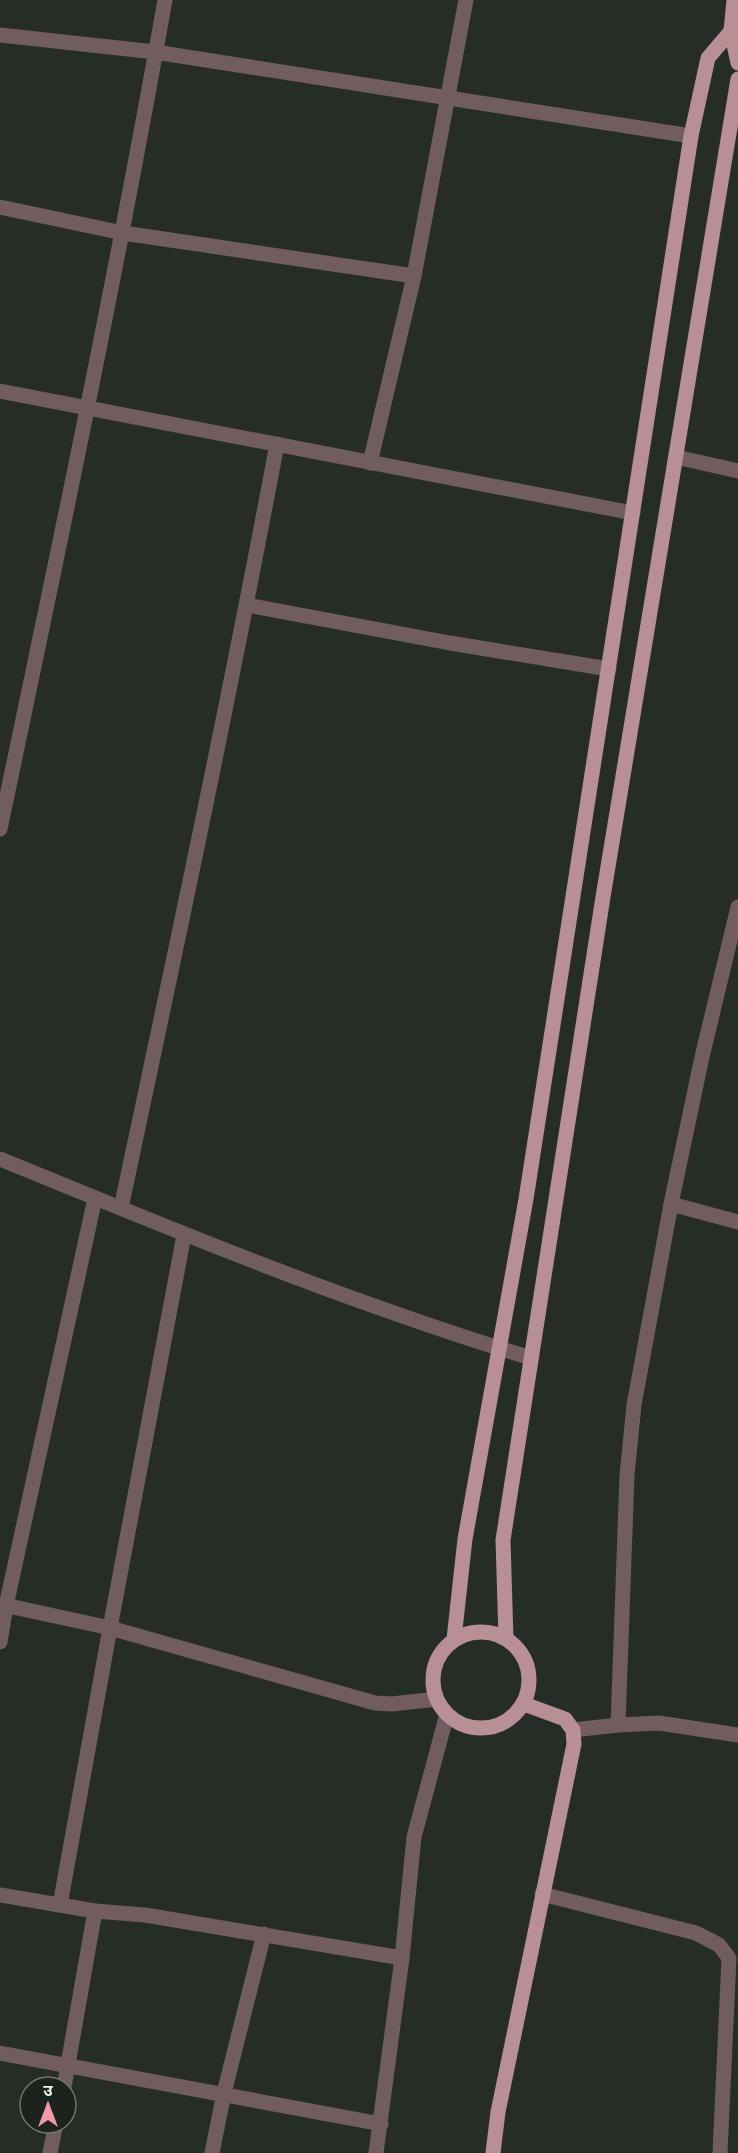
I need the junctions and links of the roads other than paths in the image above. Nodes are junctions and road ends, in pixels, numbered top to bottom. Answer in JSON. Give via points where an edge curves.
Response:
{"nodes":[{"id":1,"x":165,"y":0,"type":"edge"},
{"id":2,"x":466,"y":0,"type":"edge"},
{"id":3,"x":734,"y":0,"type":"edge"},
{"id":4,"x":734,"y":30,"type":"edge"},
{"id":5,"x":0,"y":35,"type":"edge"},
{"id":6,"x":155,"y":52,"type":"junction"},
{"id":7,"x":738,"y":63,"type":"edge"},
{"id":8,"x":738,"y":79,"type":"edge"},
{"id":9,"x":447,"y":98,"type":"junction"},
{"id":10,"x":691,"y":136,"type":"junction"},
{"id":11,"x":0,"y":207,"type":"edge"},
{"id":12,"x":123,"y":233,"type":"junction"},
{"id":13,"x":414,"y":276,"type":"junction"},
{"id":14,"x":0,"y":391,"type":"edge"},
{"id":15,"x":88,"y":409,"type":"junction"},
{"id":16,"x":277,"y":444,"type":"junction"},
{"id":17,"x":676,"y":457,"type":"junction"},
{"id":18,"x":370,"y":463,"type":"junction"},
{"id":19,"x":738,"y":471,"type":"edge"},
{"id":20,"x":633,"y":513,"type":"junction"},
{"id":21,"x":247,"y":605,"type":"junction"},
{"id":22,"x":609,"y":669,"type":"junction"},
{"id":23,"x":0,"y":829,"type":"edge"},
{"id":24,"x":738,"y":907,"type":"edge"},
{"id":25,"x":0,"y":1159,"type":"edge"},
{"id":26,"x":95,"y":1198,"type":"junction"},
{"id":27,"x":670,"y":1204,"type":"junction"},
{"id":28,"x":121,"y":1208,"type":"junction"},
{"id":29,"x":738,"y":1222,"type":"edge"},
{"id":30,"x":184,"y":1235,"type":"junction"},
{"id":31,"x":499,"y":1348,"type":"junction"},
{"id":32,"x":531,"y":1358,"type":"junction"},
{"id":33,"x":3,"y":1605,"type":"edge"},
{"id":34,"x":110,"y":1628,"type":"junction"},
{"id":35,"x":454,"y":1639,"type":"junction"},
{"id":36,"x":506,"y":1639,"type":"junction"},
{"id":37,"x":0,"y":1642,"type":"edge"},
{"id":38,"x":437,"y":1699,"type":"junction"},
{"id":39,"x":524,"y":1704,"type":"junction"},
{"id":40,"x":447,"y":1714,"type":"junction"},
{"id":41,"x":618,"y":1725,"type":"junction"},
{"id":42,"x":573,"y":1730,"type":"junction"},
{"id":43,"x":738,"y":1735,"type":"edge"},
{"id":44,"x":542,"y":1894,"type":"junction"},
{"id":45,"x":0,"y":1895,"type":"edge"},
{"id":46,"x":60,"y":1905,"type":"junction"},
{"id":47,"x":95,"y":1911,"type":"junction"},
{"id":48,"x":264,"y":1934,"type":"junction"},
{"id":49,"x":402,"y":1958,"type":"junction"},
{"id":50,"x":0,"y":2053,"type":"edge"},
{"id":51,"x":731,"y":2061,"type":"edge"},
{"id":52,"x":68,"y":2065,"type":"junction"},
{"id":53,"x":66,"y":2075,"type":"edge"},
{"id":54,"x":224,"y":2093,"type":"junction"},
{"id":55,"x":381,"y":2124,"type":"junction"},
{"id":56,"x":54,"y":2135,"type":"edge"},
{"id":57,"x":50,"y":2153,"type":"edge"},
{"id":58,"x":212,"y":2153,"type":"edge"},
{"id":59,"x":376,"y":2153,"type":"edge"},
{"id":60,"x":493,"y":2153,"type":"edge"},
{"id":61,"x":720,"y":2153,"type":"edge"}],
"edges":[{"from":1,"to":6,"type":"street"},
{"from":2,"to":9,"type":"street"},
{"from":3,"to":4,"type":"main road"},
{"from":4,"to":7,"type":"main road"},
{"from":4,"to":10,"type":"main road","via":[[708,58]]},
{"from":5,"to":6,"type":"street"},
{"from":6,"to":9,"type":"street"},
{"from":6,"to":12,"type":"street"},
{"from":8,"to":17,"type":"main road"},
{"from":9,"to":10,"type":"street"},
{"from":9,"to":13,"type":"street"},
{"from":10,"to":20,"type":"main road"},
{"from":11,"to":12,"type":"street"},
{"from":12,"to":13,"type":"street"},
{"from":12,"to":15,"type":"street"},
{"from":13,"to":18,"type":"street"},
{"from":14,"to":15,"type":"street"},
{"from":15,"to":16,"type":"street"},
{"from":15,"to":23,"type":"street"},
{"from":16,"to":18,"type":"street"},
{"from":16,"to":21,"type":"street"},
{"from":17,"to":19,"type":"street"},
{"from":17,"to":32,"type":"main road"},
{"from":18,"to":20,"type":"street"},
{"from":20,"to":22,"type":"main road"},
{"from":21,"to":22,"type":"street"},
{"from":21,"to":28,"type":"street"},
{"from":22,"to":31,"type":"main road"},
{"from":24,"to":27,"type":"street"},
{"from":25,"to":26,"type":"street"},
{"from":26,"to":28,"type":"street"},
{"from":26,"to":33,"type":"street"},
{"from":27,"to":29,"type":"street"},
{"from":27,"to":41,"type":"street","via":[[634,1405],[627,1476]]},
{"from":28,"to":30,"type":"street"},
{"from":30,"to":31,"type":"street","via":[[357,1301]]},
{"from":30,"to":34,"type":"street"},
{"from":31,"to":32,"type":"street"},
{"from":31,"to":35,"type":"main road","via":[[465,1539]]},
{"from":32,"to":36,"type":"main road","via":[[503,1540]]},
{"from":33,"to":34,"type":"street"},
{"from":33,"to":37,"type":"street"},
{"from":34,"to":38,"type":"street","via":[[375,1703]]},
{"from":34,"to":46,"type":"street"},
{"from":35,"to":36,"type":"main road","via":[[486,1632]]},
{"from":35,"to":38,"type":"main road","via":[[439,1655],[433,1673]]},
{"from":36,"to":39,"type":"main road","via":[[525,1661],[529,1687]]},
{"from":38,"to":40,"type":"main road"},
{"from":39,"to":40,"type":"main road","via":[[495,1727],[467,1727]]},
{"from":39,"to":42,"type":"main road","via":[[565,1719]]},
{"from":40,"to":49,"type":"street","via":[[414,1837]]},
{"from":41,"to":42,"type":"street"},
{"from":41,"to":43,"type":"street","via":[[659,1723]]},
{"from":42,"to":44,"type":"main road","via":[[574,1744]]},
{"from":44,"to":51,"type":"street","via":[[696,1933],[719,1945],[729,1958]]},
{"from":44,"to":60,"type":"main road"},
{"from":45,"to":46,"type":"street"},
{"from":46,"to":47,"type":"street"},
{"from":47,"to":48,"type":"street"},
{"from":47,"to":52,"type":"street"},
{"from":48,"to":49,"type":"street"},
{"from":48,"to":54,"type":"street"},
{"from":49,"to":55,"type":"street"},
{"from":50,"to":52,"type":"street"},
{"from":51,"to":61,"type":"street"},
{"from":52,"to":53,"type":"street"},
{"from":52,"to":54,"type":"street"},
{"from":54,"to":55,"type":"street"},
{"from":54,"to":58,"type":"street"},
{"from":55,"to":59,"type":"street"},
{"from":56,"to":57,"type":"street"}]}
